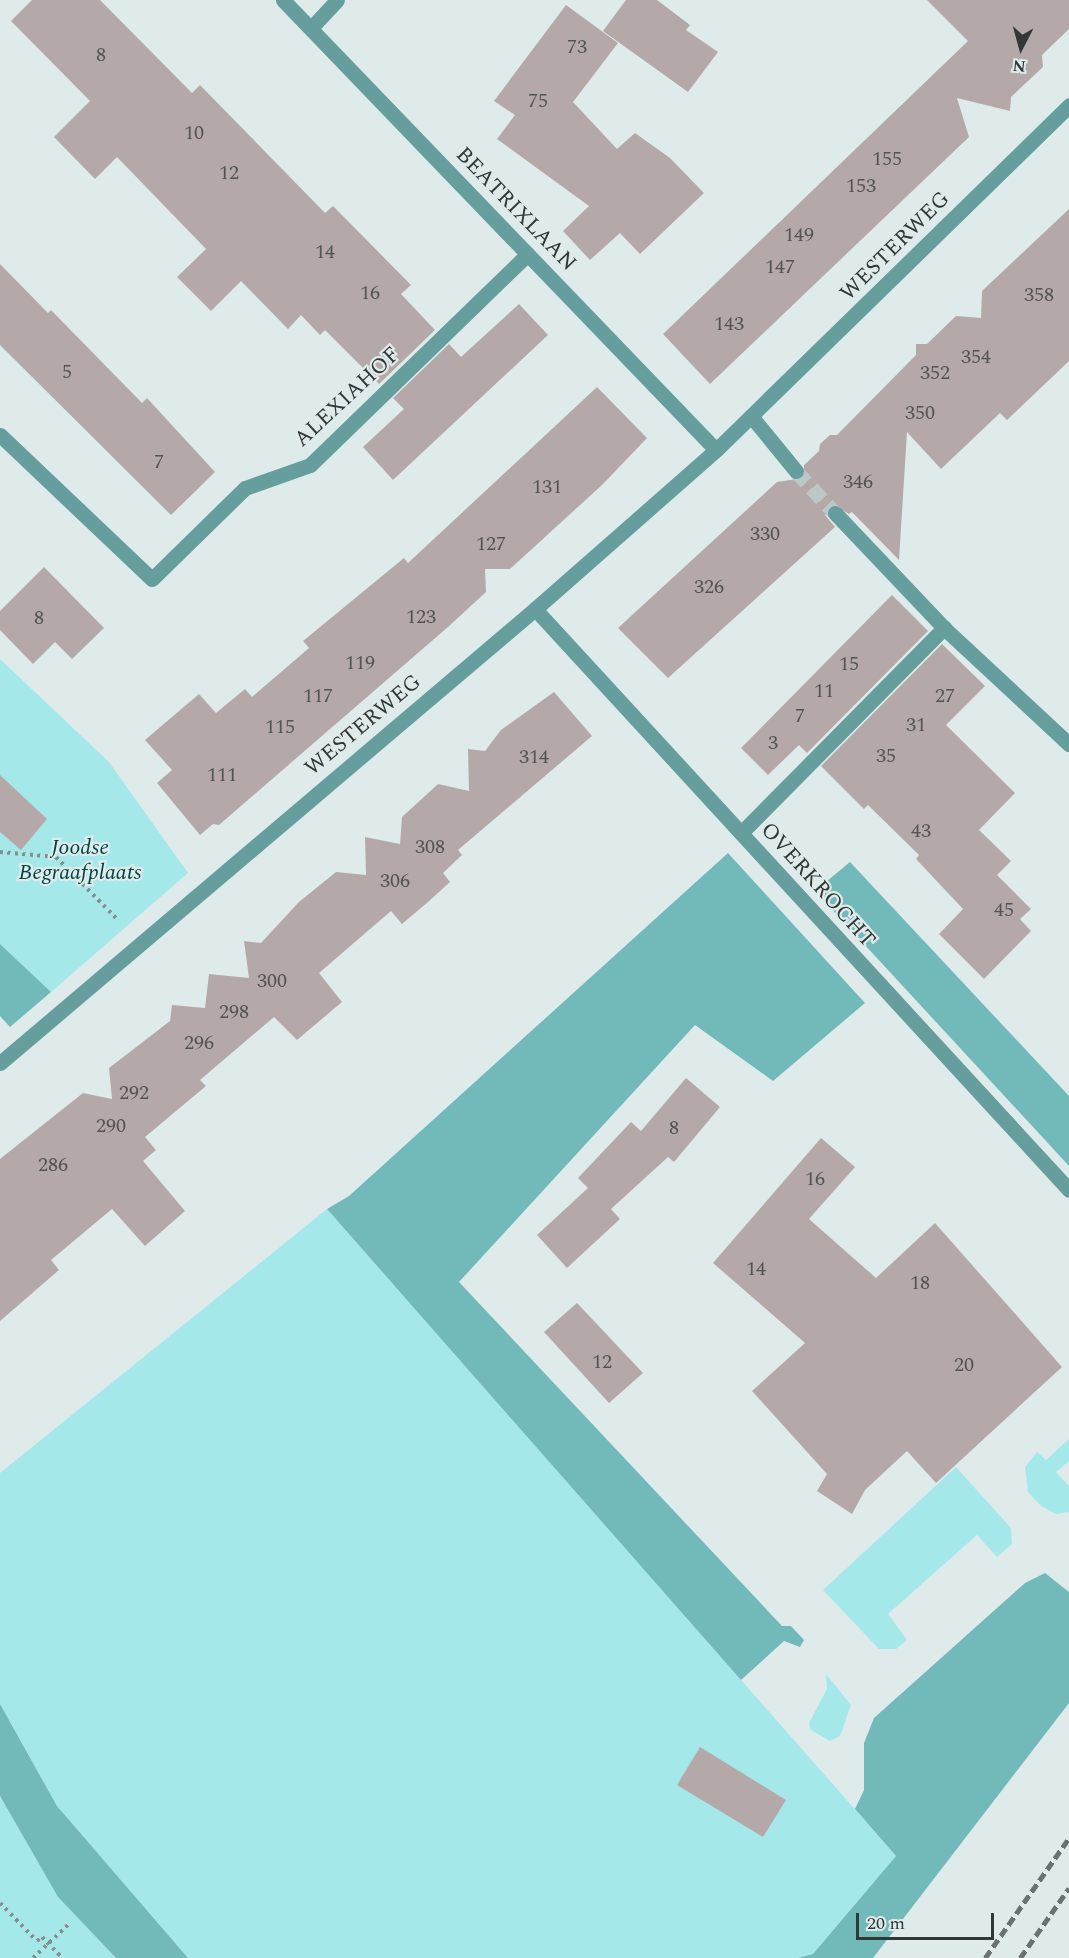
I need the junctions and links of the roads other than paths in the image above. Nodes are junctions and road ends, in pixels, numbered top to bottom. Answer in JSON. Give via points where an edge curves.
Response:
{"nodes":[{"id":1,"x":283,"y":0,"type":"edge"},
{"id":2,"x":338,"y":0,"type":"edge"},
{"id":3,"x":311,"y":28,"type":"junction"},
{"id":4,"x":1069,"y":105,"type":"edge"},
{"id":5,"x":528,"y":254,"type":"junction"},
{"id":6,"x":751,"y":416,"type":"junction"},
{"id":7,"x":0,"y":435,"type":"edge"},
{"id":8,"x":716,"y":450,"type":"junction"},
{"id":9,"x":796,"y":471,"type":"tunnel mouth"},
{"id":10,"x":835,"y":513,"type":"tunnel mouth"},
{"id":11,"x":535,"y":609,"type":"junction"},
{"id":12,"x":944,"y":628,"type":"junction"},
{"id":13,"x":1069,"y":744,"type":"edge"},
{"id":14,"x":741,"y":833,"type":"junction"},
{"id":15,"x":0,"y":1063,"type":"edge"},
{"id":16,"x":1069,"y":1190,"type":"edge"}],
"edges":[{"from":1,"to":3,"type":"street","name":"BEATRIXLAAN"},
{"from":2,"to":3,"type":"street"},
{"from":3,"to":5,"type":"street","name":"BEATRIXLAAN"},
{"from":4,"to":6,"type":"street","name":"WESTERWEG"},
{"from":5,"to":7,"type":"street","name":"ALEXIAHOF","via":[[310,465],[245,488],[152,579]]},
{"from":5,"to":8,"type":"street","name":"BEATRIXLAAN"},
{"from":6,"to":8,"type":"street","name":"WESTERWEG"},
{"from":6,"to":9,"type":"street"},
{"from":8,"to":11,"type":"street","name":"WESTERWEG"},
{"from":10,"to":12,"type":"street"},
{"from":11,"to":14,"type":"street","name":"OVERKROCHT"},
{"from":11,"to":15,"type":"street","name":"WESTERWEG"},
{"from":12,"to":13,"type":"street"},
{"from":12,"to":14,"type":"street"},
{"from":14,"to":16,"type":"street","name":"OVERKROCHT"}]}
